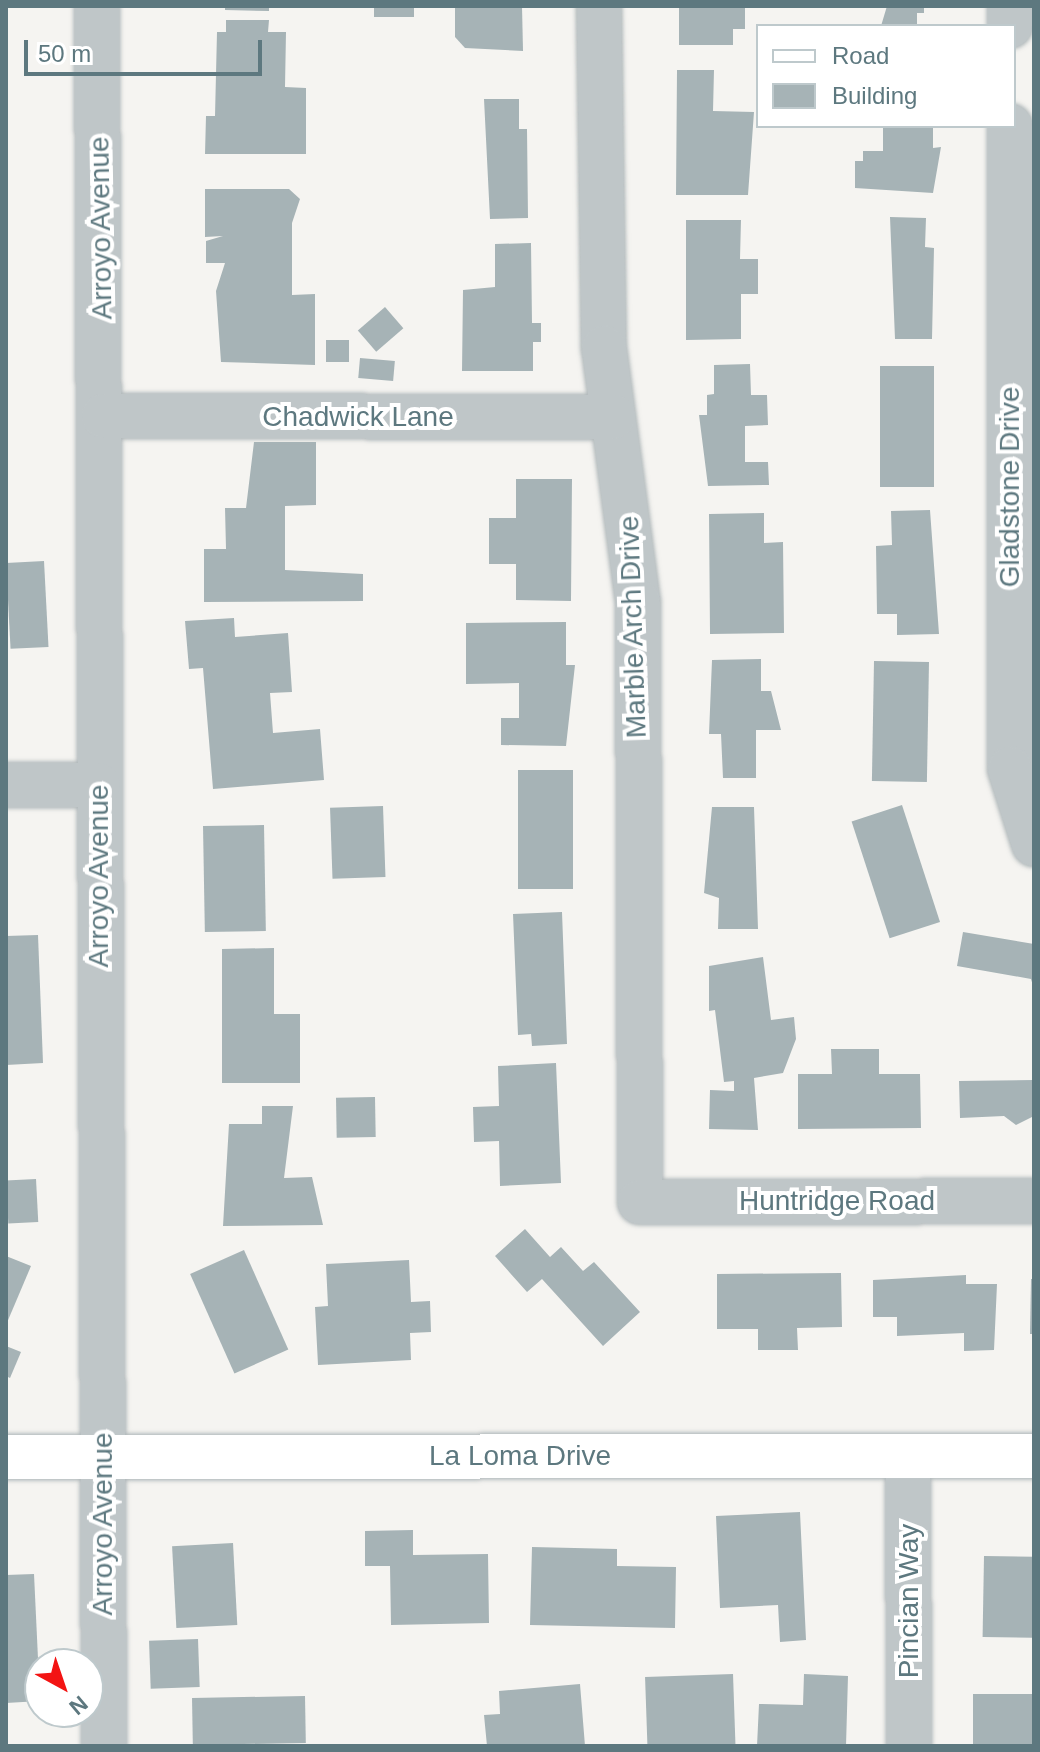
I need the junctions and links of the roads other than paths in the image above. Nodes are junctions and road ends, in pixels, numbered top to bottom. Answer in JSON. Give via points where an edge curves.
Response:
{"nodes":[{"id":1,"x":97,"y":6,"type":"edge"},
{"id":2,"x":599,"y":6,"type":"edge"},
{"id":3,"x":1010,"y":128,"type":"edge"},
{"id":4,"x":104,"y":416,"type":"junction"},
{"id":5,"x":613,"y":417,"type":"junction"},
{"id":6,"x":6,"y":785,"type":"edge"},
{"id":7,"x":98,"y":785,"type":"junction"},
{"id":8,"x":1033,"y":844,"type":"edge"},
{"id":9,"x":1034,"y":1201,"type":"edge"},
{"id":10,"x":640,"y":1202,"type":"joint"},
{"id":11,"x":908,"y":1456,"type":"junction"},
{"id":12,"x":1034,"y":1456,"type":"edge"},
{"id":13,"x":6,"y":1457,"type":"edge"},
{"id":14,"x":103,"y":1457,"type":"junction"},
{"id":15,"x":104,"y":1746,"type":"edge"},
{"id":16,"x":909,"y":1746,"type":"edge"}],
"edges":[{"from":1,"to":4,"type":"street","name":"Arroyo Avenue"},
{"from":2,"to":5,"type":"street","name":"Marble Arch Drive","via":[[604,334]]},
{"from":3,"to":8,"type":"street","name":"Gladstone Drive","via":[[1010,769]]},
{"from":4,"to":5,"type":"street","name":"Chadwick Lane"},
{"from":4,"to":7,"type":"street","name":"Arroyo Avenue"},
{"from":5,"to":10,"type":"street","name":"Marble Arch Drive","via":[[638,602]]},
{"from":6,"to":7,"type":"street"},
{"from":7,"to":14,"type":"street","name":"Arroyo Avenue"},
{"from":9,"to":10,"type":"street","name":"Huntridge Road"},
{"from":11,"to":12,"type":"main road","name":"La Loma Drive"},
{"from":11,"to":14,"type":"main road","name":"La Loma Drive"},
{"from":11,"to":16,"type":"street","name":"Pincian Way"},
{"from":13,"to":14,"type":"main road","name":"La Loma Drive"},
{"from":14,"to":15,"type":"street","name":"Arroyo Avenue"}]}
